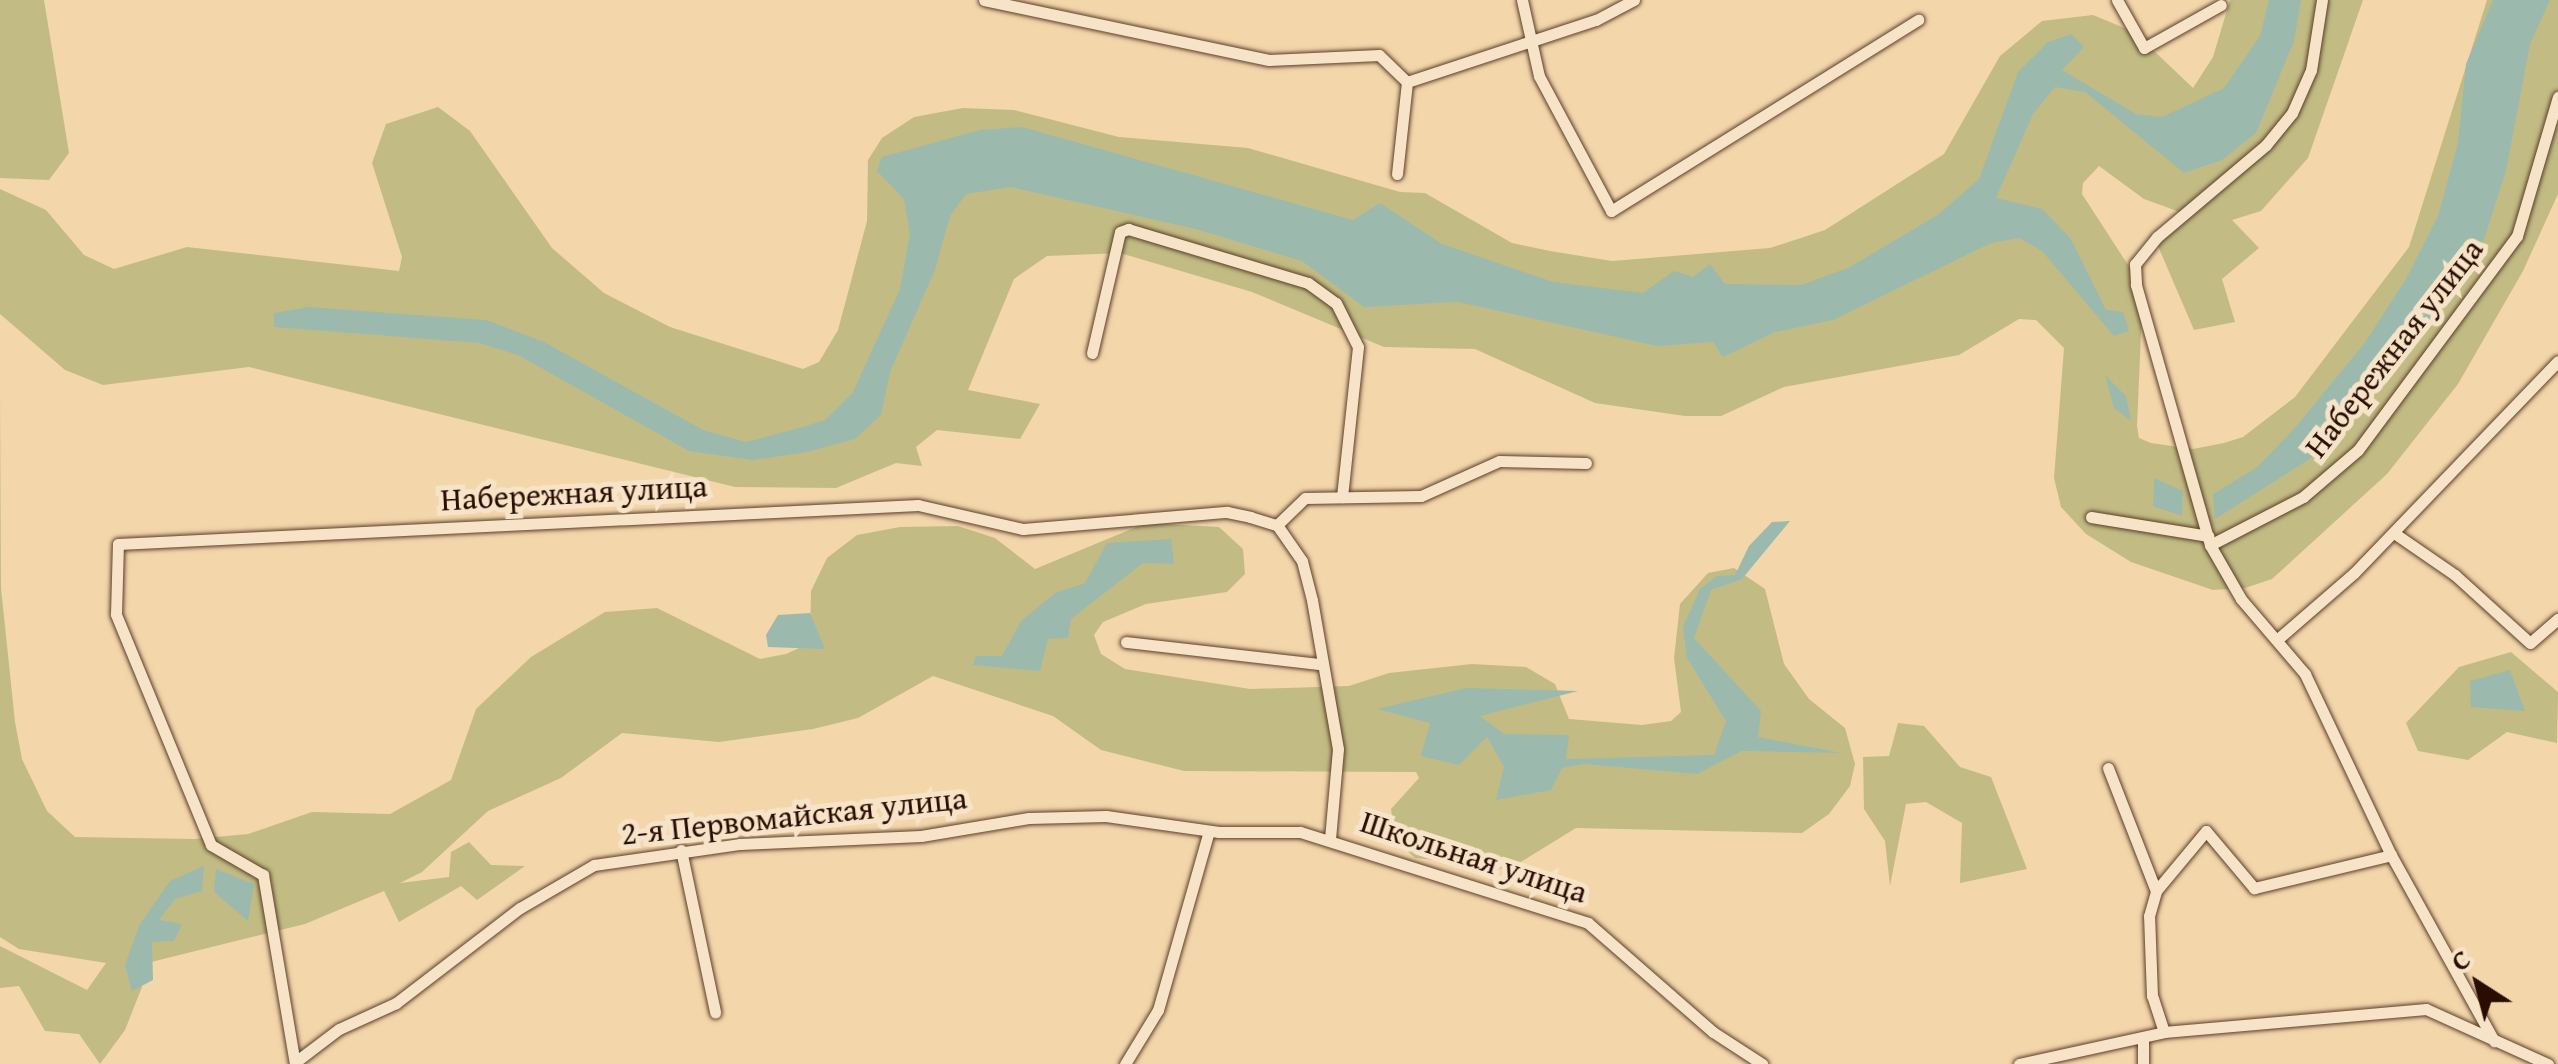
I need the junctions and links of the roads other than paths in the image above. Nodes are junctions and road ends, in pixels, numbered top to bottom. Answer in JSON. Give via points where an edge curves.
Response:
{"nodes":[{"id":1,"x":984,"y":0,"type":"edge"},
{"id":2,"x":1522,"y":0,"type":"edge"},
{"id":3,"x":1634,"y":0,"type":"edge"},
{"id":4,"x":2117,"y":0,"type":"edge"},
{"id":5,"x":2322,"y":0,"type":"edge"},
{"id":6,"x":2221,"y":5,"type":"dead end"},
{"id":7,"x":1918,"y":20,"type":"dead end"},
{"id":8,"x":1527,"y":41,"type":"junction"},
{"id":9,"x":1407,"y":82,"type":"junction"},
{"id":10,"x":2558,"y":97,"type":"edge"},
{"id":11,"x":1397,"y":174,"type":"dead end"},
{"id":12,"x":1092,"y":354,"type":"dead end"},
{"id":13,"x":2558,"y":362,"type":"edge"},
{"id":14,"x":1586,"y":463,"type":"dead end"},
{"id":15,"x":1342,"y":497,"type":"junction"},
{"id":16,"x":2091,"y":517,"type":"dead end"},
{"id":17,"x":1277,"y":526,"type":"junction"},
{"id":18,"x":2394,"y":532,"type":"junction"},
{"id":19,"x":2209,"y":541,"type":"junction"},
{"id":20,"x":2558,"y":619,"type":"edge"},
{"id":21,"x":2279,"y":638,"type":"junction"},
{"id":22,"x":1126,"y":642,"type":"dead end"},
{"id":23,"x":1320,"y":664,"type":"junction"},
{"id":24,"x":2108,"y":768,"type":"dead end"},
{"id":25,"x":1209,"y":831,"type":"junction"},
{"id":26,"x":1300,"y":832,"type":"joint"},
{"id":27,"x":1330,"y":838,"type":"junction"},
{"id":28,"x":681,"y":850,"type":"junction"},
{"id":29,"x":2391,"y":855,"type":"junction"},
{"id":30,"x":2156,"y":891,"type":"junction"},
{"id":31,"x":715,"y":1012,"type":"dead end"},
{"id":32,"x":2164,"y":1032,"type":"junction"},
{"id":33,"x":2143,"y":1037,"type":"junction"},
{"id":34,"x":2494,"y":1041,"type":"junction"},
{"id":35,"x":2526,"y":1062,"type":"edge"},
{"id":36,"x":295,"y":1064,"type":"edge"},
{"id":37,"x":1125,"y":1064,"type":"edge"},
{"id":38,"x":1762,"y":1064,"type":"edge"},
{"id":39,"x":2020,"y":1064,"type":"edge"},
{"id":40,"x":2143,"y":1064,"type":"edge"},
{"id":41,"x":2548,"y":1064,"type":"edge"}],
"edges":[{"from":1,"to":9,"type":"street","via":[[1268,60],[1379,55]]},
{"from":2,"to":8,"type":"street"},
{"from":3,"to":8,"type":"street"},
{"from":4,"to":6,"type":"street","via":[[2144,48]]},
{"from":5,"to":19,"type":"street","via":[[2311,70],[2292,114],[2135,264]]},
{"from":7,"to":8,"type":"street","via":[[1611,211]]},
{"from":8,"to":9,"type":"street"},
{"from":9,"to":11,"type":"street"},
{"from":10,"to":19,"type":"street","name":"Набережная улица","via":[[2516,236],[2358,450],[2303,497]]},
{"from":12,"to":15,"type":"street","via":[[1120,232],[1128,229],[1308,283],[1336,303],[1358,347]]},
{"from":13,"to":18,"type":"street"},
{"from":14,"to":15,"type":"street","via":[[1499,461],[1421,496]]},
{"from":15,"to":17,"type":"street","via":[[1305,498]]},
{"from":16,"to":19,"type":"street"},
{"from":17,"to":23,"type":"street","via":[[1302,561]]},
{"from":17,"to":36,"type":"street","name":"Набережная улица","via":[[1227,512],[1024,528],[918,505],[118,544],[116,614],[211,845],[263,875]]},
{"from":18,"to":20,"type":"street","via":[[2530,643]]},
{"from":18,"to":21,"type":"street"},
{"from":19,"to":21,"type":"street","via":[[2241,598]]},
{"from":21,"to":29,"type":"street","via":[[2305,674]]},
{"from":22,"to":23,"type":"street"},
{"from":23,"to":27,"type":"street","via":[[1338,748]]},
{"from":24,"to":30,"type":"street"},
{"from":25,"to":26,"type":"street","name":"2-я Первомайская улица"},
{"from":25,"to":28,"type":"street","name":"2-я Первомайская улица","via":[[1143,819],[1066,816],[921,836]]},
{"from":25,"to":37,"type":"street","via":[[1158,1010]]},
{"from":26,"to":27,"type":"street","name":"Школьная улица"},
{"from":27,"to":38,"type":"street","name":"Школьная улица","via":[[1588,923],[1713,1032]]},
{"from":28,"to":31,"type":"street"},
{"from":28,"to":36,"type":"street","name":"2-я Первомайская улица","via":[[624,857],[566,878],[396,1003],[339,1028]]},
{"from":29,"to":30,"type":"street","via":[[2254,888],[2206,831]]},
{"from":29,"to":34,"type":"street"},
{"from":30,"to":32,"type":"street","via":[[2147,934],[2152,996]]},
{"from":32,"to":33,"type":"street"},
{"from":32,"to":34,"type":"street","via":[[2426,1009]]},
{"from":33,"to":39,"type":"street"},
{"from":33,"to":40,"type":"street"},
{"from":34,"to":35,"type":"street"},
{"from":35,"to":41,"type":"street"}]}
